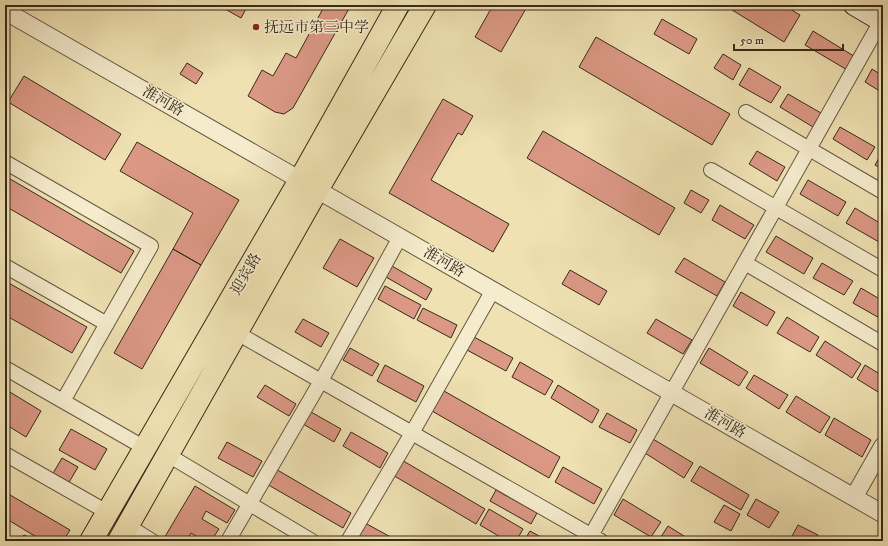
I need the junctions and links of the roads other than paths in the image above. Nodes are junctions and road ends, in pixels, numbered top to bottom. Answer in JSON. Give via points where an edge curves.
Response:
{"nodes":[{"id":1,"x":398,"y":5,"type":"edge"},
{"id":2,"x":425,"y":5,"type":"edge"},
{"id":3,"x":854,"y":5,"type":"edge"},
{"id":4,"x":5,"y":11,"type":"edge"},
{"id":5,"x":882,"y":22,"type":"edge"},
{"id":6,"x":746,"y":112,"type":"dead end"},
{"id":7,"x":809,"y":148,"type":"junction"},
{"id":8,"x":5,"y":162,"type":"edge"},
{"id":9,"x":711,"y":170,"type":"dead end"},
{"id":10,"x":309,"y":185,"type":"junction"},
{"id":11,"x":883,"y":192,"type":"edge"},
{"id":12,"x":776,"y":207,"type":"junction"},
{"id":13,"x":400,"y":237,"type":"junction"},
{"id":14,"x":745,"y":263,"type":"junction"},
{"id":15,"x":5,"y":266,"type":"edge"},
{"id":16,"x":883,"y":270,"type":"edge"},
{"id":17,"x":493,"y":290,"type":"junction"},
{"id":18,"x":107,"y":324,"type":"junction"},
{"id":19,"x":237,"y":333,"type":"junction"},
{"id":20,"x":883,"y":344,"type":"edge"},
{"id":21,"x":5,"y":368,"type":"edge"},
{"id":22,"x":322,"y":381,"type":"junction"},
{"id":23,"x":672,"y":392,"type":"junction"},
{"id":24,"x":63,"y":401,"type":"junction"},
{"id":25,"x":412,"y":433,"type":"junction"},
{"id":26,"x":883,"y":446,"type":"edge"},
{"id":27,"x":145,"y":448,"type":"junction"},
{"id":28,"x":5,"y":454,"type":"edge"},
{"id":29,"x":168,"y":455,"type":"junction"},
{"id":30,"x":854,"y":497,"type":"junction"},
{"id":31,"x":249,"y":504,"type":"junction"},
{"id":32,"x":107,"y":512,"type":"junction"},
{"id":33,"x":883,"y":514,"type":"edge"},
{"id":34,"x":123,"y":533,"type":"edge"},
{"id":35,"x":594,"y":539,"type":"edge"},
{"id":36,"x":90,"y":541,"type":"edge"},
{"id":37,"x":152,"y":541,"type":"edge"},
{"id":38,"x":228,"y":541,"type":"edge"},
{"id":39,"x":312,"y":541,"type":"edge"},
{"id":40,"x":348,"y":541,"type":"edge"}],
"edges":[{"from":1,"to":10,"type":"main road","name":"迎宾路"},
{"from":2,"to":10,"type":"main road","name":"迎宾路"},
{"from":3,"to":5,"type":"main road"},
{"from":4,"to":10,"type":"street","name":"淮河路"},
{"from":5,"to":7,"type":"street"},
{"from":6,"to":7,"type":"street"},
{"from":7,"to":11,"type":"street"},
{"from":7,"to":12,"type":"street"},
{"from":8,"to":18,"type":"street","via":[[151,246]]},
{"from":9,"to":12,"type":"street"},
{"from":10,"to":13,"type":"street","name":"淮河路"},
{"from":10,"to":19,"type":"main road","name":"迎宾路"},
{"from":10,"to":27,"type":"main road","name":"迎宾路"},
{"from":12,"to":14,"type":"street"},
{"from":12,"to":16,"type":"street"},
{"from":13,"to":17,"type":"street","name":"淮河路"},
{"from":13,"to":22,"type":"street"},
{"from":14,"to":20,"type":"street"},
{"from":14,"to":23,"type":"street"},
{"from":15,"to":18,"type":"street"},
{"from":17,"to":23,"type":"street","name":"淮河路"},
{"from":17,"to":25,"type":"street"},
{"from":18,"to":24,"type":"street"},
{"from":19,"to":22,"type":"street"},
{"from":19,"to":29,"type":"main road","name":"迎宾路"},
{"from":21,"to":24,"type":"street"},
{"from":22,"to":25,"type":"street"},
{"from":22,"to":31,"type":"street"},
{"from":23,"to":30,"type":"street","name":"淮河路"},
{"from":23,"to":35,"type":"street"},
{"from":24,"to":27,"type":"street"},
{"from":25,"to":35,"type":"street"},
{"from":25,"to":40,"type":"street"},
{"from":26,"to":30,"type":"street"},
{"from":27,"to":32,"type":"main road","name":"迎宾路"},
{"from":28,"to":32,"type":"street"},
{"from":29,"to":31,"type":"street"},
{"from":29,"to":34,"type":"main road","name":"迎宾路"},
{"from":30,"to":33,"type":"street","name":"淮河路"},
{"from":31,"to":38,"type":"street"},
{"from":31,"to":39,"type":"street"},
{"from":32,"to":36,"type":"main road","name":"迎宾路"},
{"from":34,"to":37,"type":"street"}]}
